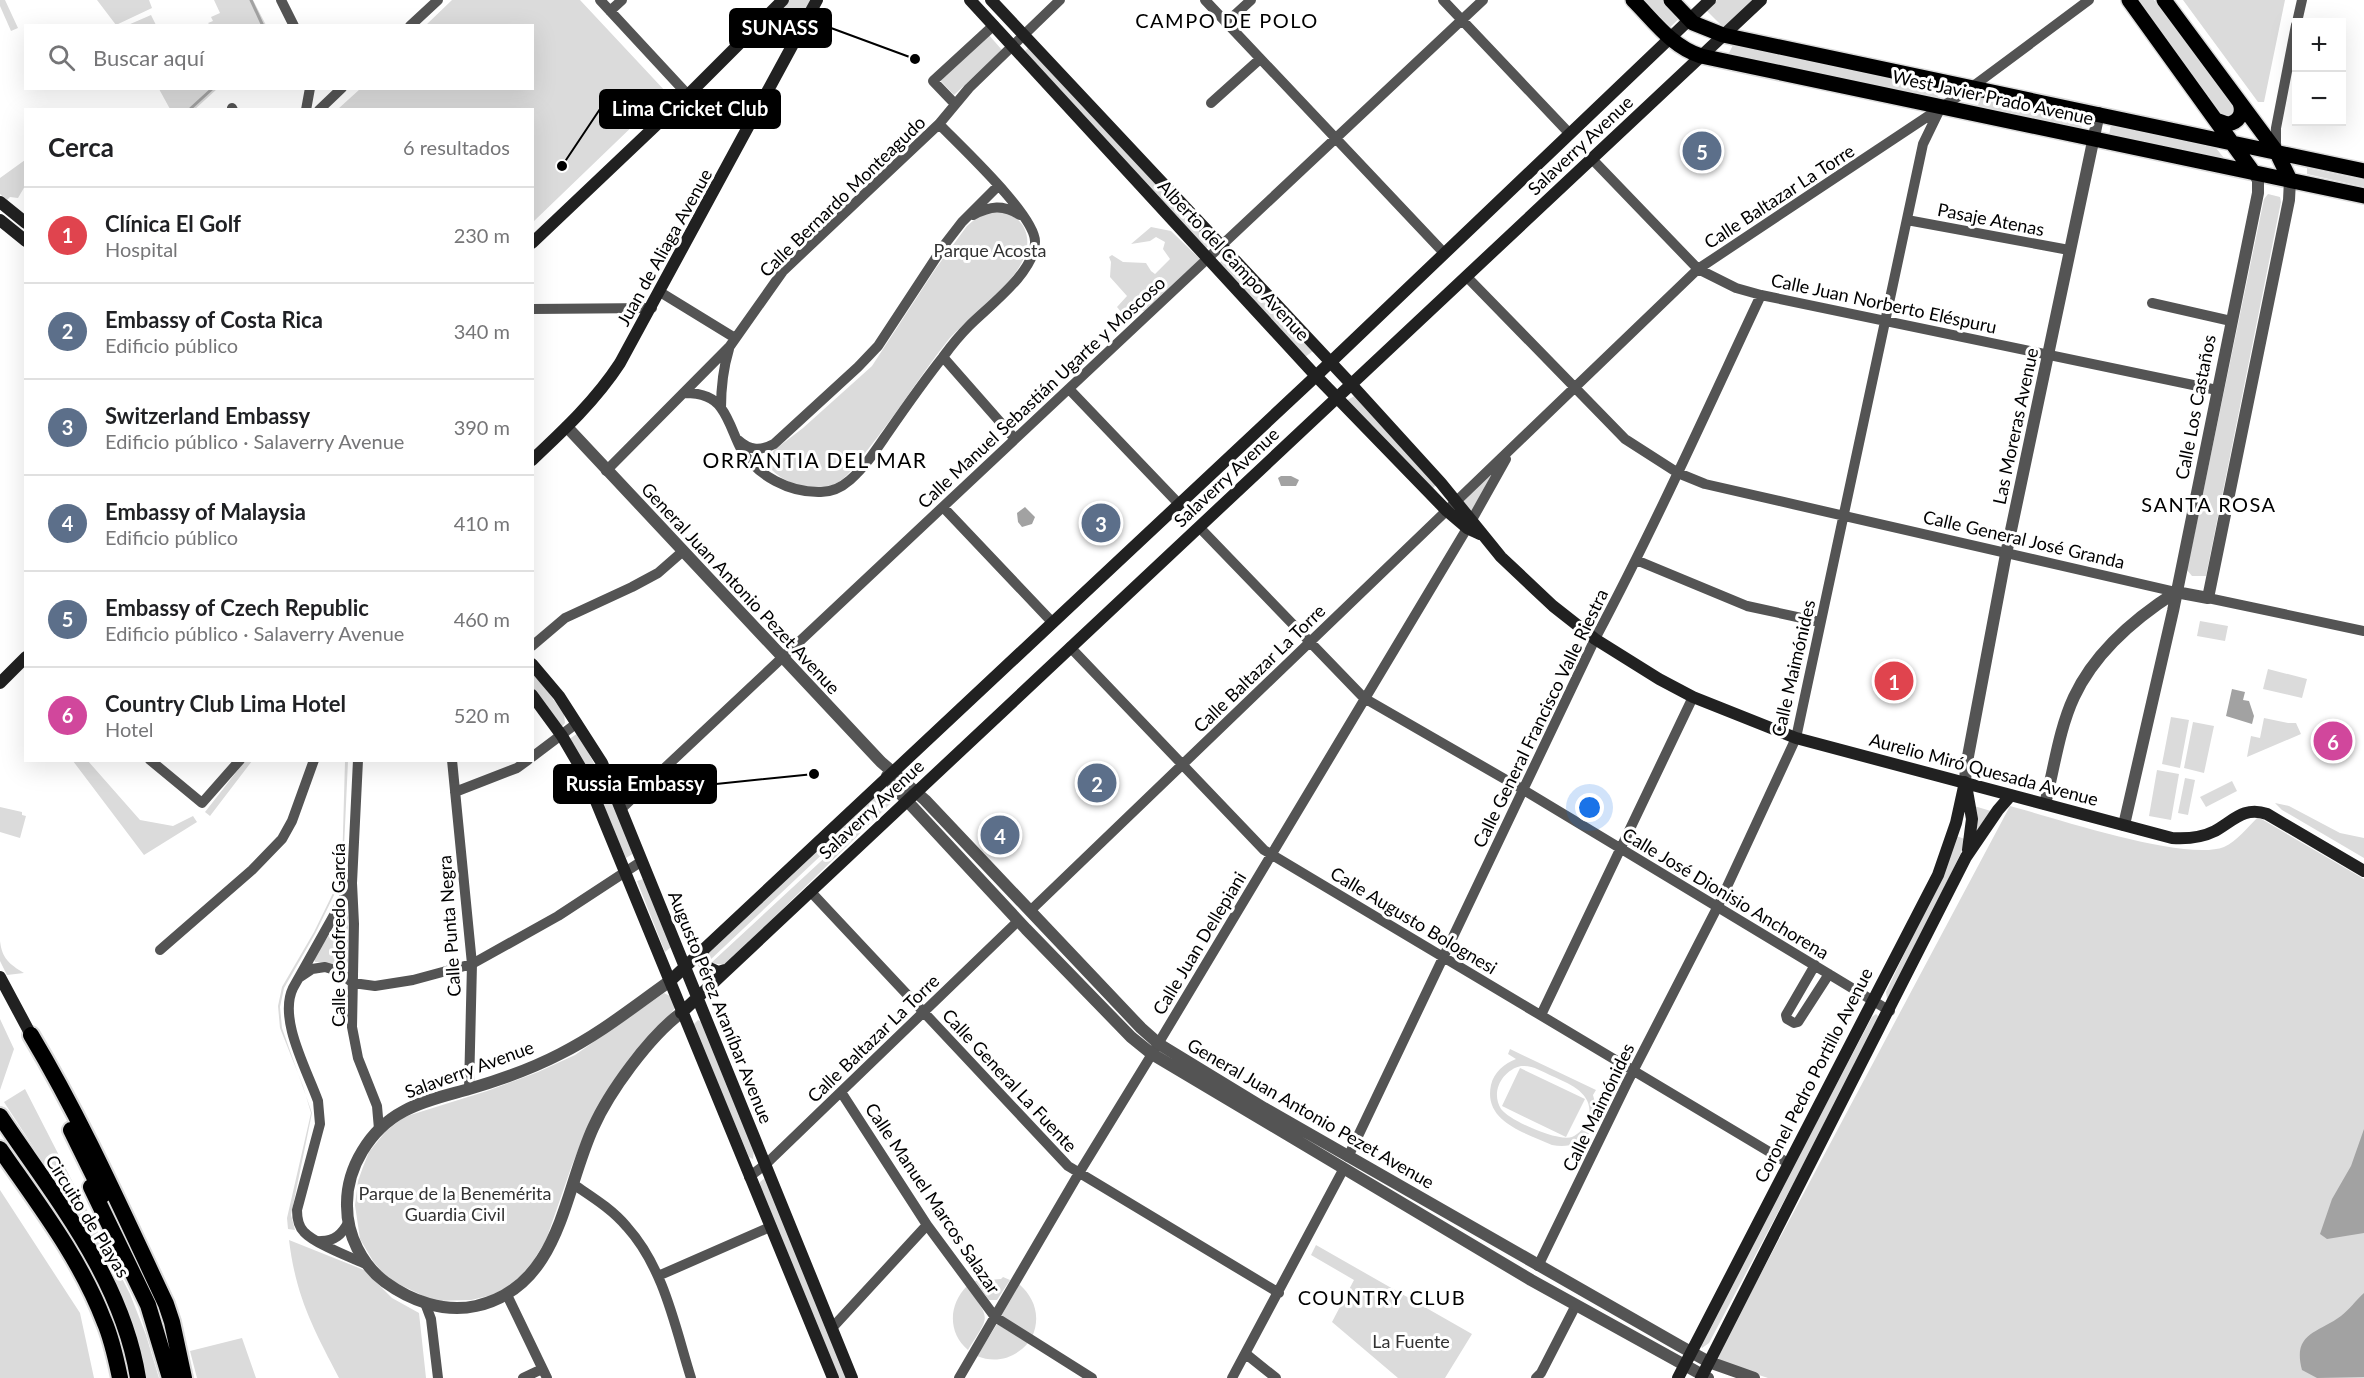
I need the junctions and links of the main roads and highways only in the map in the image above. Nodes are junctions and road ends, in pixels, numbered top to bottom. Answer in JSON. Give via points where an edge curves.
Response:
{"nodes":[{"id":1,"x":785,"y":0,"type":"edge"},
{"id":2,"x":817,"y":0,"type":"edge"},
{"id":3,"x":970,"y":0,"type":"edge"},
{"id":4,"x":991,"y":0,"type":"edge"},
{"id":5,"x":1633,"y":0,"type":"edge"},
{"id":6,"x":1671,"y":0,"type":"edge"},
{"id":7,"x":1710,"y":0,"type":"edge"},
{"id":8,"x":1761,"y":0,"type":"edge"},
{"id":9,"x":2128,"y":0,"type":"edge"},
{"id":10,"x":2164,"y":0,"type":"edge"},
{"id":11,"x":810,"y":13,"type":"junction"},
{"id":12,"x":769,"y":16,"type":"junction"},
{"id":13,"x":1689,"y":20,"type":"junction"},
{"id":14,"x":800,"y":31,"type":"junction"},
{"id":15,"x":1723,"y":35,"type":"junction"},
{"id":16,"x":1670,"y":38,"type":"junction"},
{"id":17,"x":1701,"y":56,"type":"junction"},
{"id":18,"x":2240,"y":103,"type":"junction"},
{"id":19,"x":2216,"y":120,"type":"junction"},
{"id":20,"x":2231,"y":141,"type":"junction"},
{"id":21,"x":2276,"y":151,"type":"junction"},
{"id":22,"x":2364,"y":171,"type":"edge"},
{"id":23,"x":2253,"y":172,"type":"junction"},
{"id":24,"x":2290,"y":180,"type":"junction"},
{"id":25,"x":2364,"y":196,"type":"edge"},
{"id":26,"x":0,"y":202,"type":"edge"},
{"id":27,"x":0,"y":220,"type":"edge"},
{"id":28,"x":24,"y":221,"type":"edge"},
{"id":29,"x":24,"y":239,"type":"edge"},
{"id":30,"x":534,"y":241,"type":"edge"},
{"id":31,"x":1329,"y":362,"type":"junction"},
{"id":32,"x":1316,"y":376,"type":"junction"},
{"id":33,"x":1351,"y":384,"type":"junction"},
{"id":34,"x":1336,"y":398,"type":"junction"},
{"id":35,"x":534,"y":458,"type":"edge"},
{"id":36,"x":1469,"y":524,"type":"junction"},
{"id":37,"x":1595,"y":639,"type":"joint"},
{"id":38,"x":24,"y":659,"type":"edge"},
{"id":39,"x":534,"y":667,"type":"edge"},
{"id":40,"x":0,"y":683,"type":"edge"},
{"id":41,"x":534,"y":698,"type":"edge"},
{"id":42,"x":1965,"y":783,"type":"junction"},
{"id":43,"x":2011,"y":795,"type":"junction"},
{"id":44,"x":1971,"y":837,"type":"junction"},
{"id":45,"x":1951,"y":839,"type":"junction"},
{"id":46,"x":1966,"y":857,"type":"junction"},
{"id":47,"x":2364,"y":871,"type":"edge"},
{"id":48,"x":702,"y":951,"type":"junction"},
{"id":49,"x":686,"y":966,"type":"junction"},
{"id":50,"x":725,"y":970,"type":"junction"},
{"id":51,"x":0,"y":977,"type":"edge"},
{"id":52,"x":670,"y":981,"type":"junction"},
{"id":53,"x":698,"y":996,"type":"junction"},
{"id":54,"x":681,"y":1013,"type":"junction"},
{"id":55,"x":31,"y":1035,"type":"junction"},
{"id":56,"x":0,"y":1116,"type":"edge"},
{"id":57,"x":71,"y":1130,"type":"junction"},
{"id":58,"x":0,"y":1149,"type":"edge"},
{"id":59,"x":816,"y":1290,"type":"junction"},
{"id":60,"x":800,"y":1297,"type":"junction"},
{"id":61,"x":1704,"y":1377,"type":"edge"},
{"id":62,"x":120,"y":1378,"type":"edge"},
{"id":63,"x":138,"y":1378,"type":"edge"},
{"id":64,"x":170,"y":1378,"type":"edge"},
{"id":65,"x":176,"y":1378,"type":"edge"},
{"id":66,"x":184,"y":1378,"type":"edge"},
{"id":67,"x":833,"y":1378,"type":"edge"},
{"id":68,"x":852,"y":1378,"type":"edge"},
{"id":69,"x":1678,"y":1378,"type":"edge"}],
"edges":[{"from":1,"to":11,"type":"main road","via":[[798,13]]},
{"from":1,"to":12,"type":"main road"},
{"from":2,"to":11,"type":"main road","name":"Juan de Aliaga Avenue"},
{"from":3,"to":32,"type":"main road","name":"Alberto del Campo Avenue"},
{"from":4,"to":31,"type":"main road","name":"Alberto del Campo Avenue"},
{"from":5,"to":16,"type":"main road","name":"West Javier Prado Avenue"},
{"from":6,"to":13,"type":"main road"},
{"from":7,"to":13,"type":"main road","name":"Salaverry Avenue"},
{"from":8,"to":15,"type":"main road","name":"Salaverry Avenue"},
{"from":9,"to":19,"type":"main road"},
{"from":10,"to":18,"type":"main road"},
{"from":11,"to":14,"type":"main road","name":"Juan de Aliaga Avenue"},
{"from":12,"to":14,"type":"main road","via":[[787,15]]},
{"from":12,"to":30,"type":"main road"},
{"from":13,"to":15,"type":"main road","name":"West Javier Prado Avenue"},
{"from":13,"to":16,"type":"main road","name":"Salaverry Avenue"},
{"from":14,"to":35,"type":"main road","name":"Juan de Aliaga Avenue","via":[[652,308],[607,382]]},
{"from":15,"to":17,"type":"main road","name":"Salaverry Avenue"},
{"from":15,"to":20,"type":"main road","name":"West Javier Prado Avenue"},
{"from":16,"to":17,"type":"main road","name":"West Javier Prado Avenue"},
{"from":16,"to":31,"type":"main road","name":"Salaverry Avenue"},
{"from":17,"to":23,"type":"main road","name":"West Javier Prado Avenue"},
{"from":17,"to":33,"type":"main road","name":"Salaverry Avenue"},
{"from":18,"to":19,"type":"main road","via":[[2236,121],[2227,124]]},
{"from":18,"to":21,"type":"main road"},
{"from":19,"to":20,"type":"main road"},
{"from":20,"to":21,"type":"main road","name":"West Javier Prado Avenue"},
{"from":20,"to":23,"type":"main road"},
{"from":21,"to":22,"type":"main road"},
{"from":21,"to":24,"type":"main road"},
{"from":23,"to":24,"type":"main road","name":"West Javier Prado Avenue"},
{"from":24,"to":25,"type":"main road","name":"West Javier Prado Avenue"},
{"from":26,"to":28,"type":"main road"},
{"from":27,"to":29,"type":"main road"},
{"from":31,"to":32,"type":"main road","name":"Salaverry Avenue"},
{"from":31,"to":33,"type":"main road","name":"Alberto del Campo Avenue"},
{"from":32,"to":34,"type":"main road","name":"Alberto del Campo Avenue"},
{"from":32,"to":48,"type":"main road","name":"Salaverry Avenue"},
{"from":33,"to":34,"type":"main road","name":"Salaverry Avenue"},
{"from":33,"to":36,"type":"main road","name":"Alberto del Campo Avenue","via":[[1457,502]]},
{"from":34,"to":36,"type":"main road","name":"Alberto del Campo Avenue","via":[[1447,512]]},
{"from":34,"to":50,"type":"main road","name":"Salaverry Avenue"},
{"from":36,"to":37,"type":"main road","name":"Alberto del Campo Avenue","via":[[1536,590]]},
{"from":37,"to":42,"type":"main road","name":"Aurelio Miró Quesada Avenue","via":[[1693,697],[1796,738]]},
{"from":38,"to":40,"type":"main road"},
{"from":39,"to":49,"type":"main road","name":"Augusto Pérez Araníbar Avenue","via":[[602,763]]},
{"from":41,"to":52,"type":"main road","name":"Augusto Pérez Araníbar Avenue","via":[[586,777]]},
{"from":42,"to":43,"type":"main road","name":"Aurelio Miró Quesada Avenue"},
{"from":42,"to":44,"type":"main road"},
{"from":42,"to":45,"type":"main road","name":"Coronel Pedro Portillo Avenue"},
{"from":43,"to":46,"type":"main road"},
{"from":43,"to":47,"type":"main road","name":"Aurelio Miró Quesada Avenue","via":[[2184,839],[2215,831],[2244,812],[2259,811]]},
{"from":44,"to":45,"type":"main road","via":[[1960,832]]},
{"from":44,"to":46,"type":"main road"},
{"from":45,"to":69,"type":"main road","name":"Coronel Pedro Portillo Avenue","via":[[1938,875]]},
{"from":46,"to":61,"type":"main road"},
{"from":48,"to":49,"type":"main road","name":"Salaverry Avenue"},
{"from":48,"to":50,"type":"main road","via":[[705,966],[718,972]]},
{"from":49,"to":52,"type":"main road","name":"Salaverry Avenue"},
{"from":49,"to":53,"type":"main road","name":"Augusto Pérez Araníbar Avenue"},
{"from":50,"to":53,"type":"main road","name":"Salaverry Avenue"},
{"from":51,"to":55,"type":"main road"},
{"from":52,"to":54,"type":"main road","name":"Augusto Pérez Araníbar Avenue"},
{"from":53,"to":54,"type":"main road","name":"Salaverry Avenue"},
{"from":53,"to":59,"type":"main road","name":"Augusto Pérez Araníbar Avenue"},
{"from":54,"to":60,"type":"main road","name":"Augusto Pérez Araníbar Avenue"},
{"from":55,"to":57,"type":"highway"},
{"from":55,"to":66,"type":"highway","via":[[99,1159],[166,1305]]},
{"from":56,"to":63,"type":"highway","name":"Circuito de Playas","via":[[107,1281],[125,1323]]},
{"from":57,"to":64,"type":"highway","via":[[83,1172],[148,1305]]},
{"from":57,"to":65,"type":"highway","via":[[154,1299],[164,1323]]},
{"from":58,"to":62,"type":"highway","name":"Circuito de Playas","via":[[85,1278],[105,1323]]},
{"from":59,"to":60,"type":"main road"},
{"from":59,"to":68,"type":"main road","name":"Augusto Pérez Araníbar Avenue"},
{"from":60,"to":67,"type":"main road","name":"Augusto Pérez Araníbar Avenue"}]}
